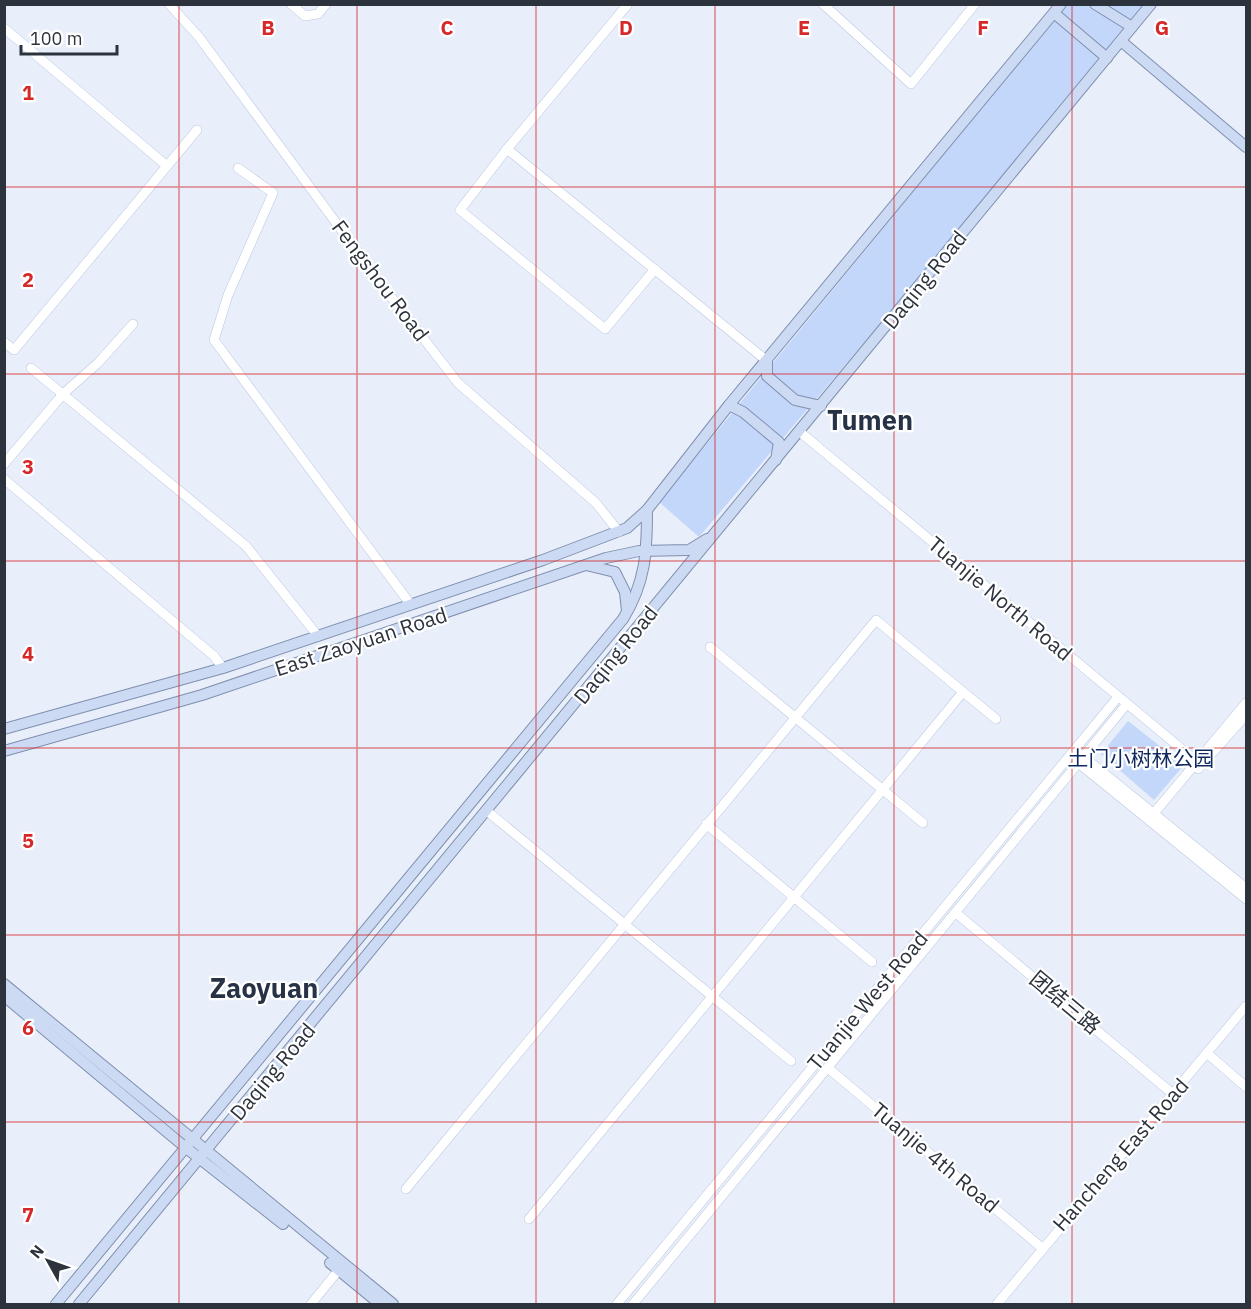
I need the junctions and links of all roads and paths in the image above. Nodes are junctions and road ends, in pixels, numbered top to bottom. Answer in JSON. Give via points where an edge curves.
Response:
{"nodes":[{"id":1,"x":170,"y":4,"type":"edge"},
{"id":2,"x":291,"y":4,"type":"edge"},
{"id":3,"x":326,"y":4,"type":"edge"},
{"id":4,"x":628,"y":4,"type":"edge"},
{"id":5,"x":823,"y":4,"type":"edge"},
{"id":6,"x":975,"y":4,"type":"edge"},
{"id":7,"x":1095,"y":4,"type":"edge"},
{"id":8,"x":1151,"y":4,"type":"edge"},
{"id":9,"x":1056,"y":7,"type":"edge"},
{"id":10,"x":1132,"y":27,"type":"junction"},
{"id":11,"x":4,"y":28,"type":"edge"},
{"id":12,"x":1121,"y":41,"type":"junction"},
{"id":13,"x":1107,"y":58,"type":"junction"},
{"id":14,"x":197,"y":130,"type":"dead end"},
{"id":15,"x":1246,"y":147,"type":"edge"},
{"id":16,"x":507,"y":149,"type":"junction"},
{"id":17,"x":167,"y":166,"type":"junction"},
{"id":18,"x":238,"y":168,"type":"dead end"},
{"id":19,"x":655,"y":270,"type":"junction"},
{"id":20,"x":133,"y":324,"type":"dead end"},
{"id":21,"x":4,"y":342,"type":"edge"},
{"id":22,"x":767,"y":361,"type":"junction"},
{"id":23,"x":31,"y":368,"type":"dead end"},
{"id":24,"x":63,"y":394,"type":"junction"},
{"id":25,"x":729,"y":405,"type":"junction"},
{"id":26,"x":821,"y":406,"type":"junction"},
{"id":27,"x":800,"y":432,"type":"junction"},
{"id":28,"x":776,"y":460,"type":"junction"},
{"id":29,"x":4,"y":464,"type":"edge"},
{"id":30,"x":4,"y":479,"type":"edge"},
{"id":31,"x":647,"y":510,"type":"junction"},
{"id":32,"x":619,"y":532,"type":"junction"},
{"id":33,"x":715,"y":535,"type":"junction"},
{"id":34,"x":647,"y":552,"type":"junction"},
{"id":35,"x":586,"y":565,"type":"junction"},
{"id":36,"x":411,"y":605,"type":"junction"},
{"id":37,"x":627,"y":613,"type":"junction"},
{"id":38,"x":318,"y":636,"type":"junction"},
{"id":39,"x":604,"y":642,"type":"junction"},
{"id":40,"x":710,"y":647,"type":"dead end"},
{"id":41,"x":618,"y":653,"type":"junction"},
{"id":42,"x":224,"y":668,"type":"junction"},
{"id":43,"x":963,"y":692,"type":"junction"},
{"id":44,"x":1118,"y":697,"type":"junction"},
{"id":45,"x":1246,"y":703,"type":"edge"},
{"id":46,"x":1126,"y":705,"type":"junction"},
{"id":47,"x":1246,"y":715,"type":"edge"},
{"id":48,"x":795,"y":717,"type":"junction"},
{"id":49,"x":996,"y":719,"type":"dead end"},
{"id":50,"x":4,"y":729,"type":"edge"},
{"id":51,"x":4,"y":751,"type":"edge"},
{"id":52,"x":1072,"y":753,"type":"junction"},
{"id":53,"x":1081,"y":760,"type":"junction"},
{"id":54,"x":1199,"y":764,"type":"junction"},
{"id":55,"x":882,"y":789,"type":"junction"},
{"id":56,"x":487,"y":811,"type":"junction"},
{"id":57,"x":1153,"y":819,"type":"junction"},
{"id":58,"x":923,"y":823,"type":"dead end"},
{"id":59,"x":706,"y":824,"type":"junction"},
{"id":60,"x":1246,"y":888,"type":"edge"},
{"id":61,"x":794,"y":897,"type":"junction"},
{"id":62,"x":1246,"y":899,"type":"edge"},
{"id":63,"x":956,"y":912,"type":"junction"},
{"id":64,"x":624,"y":924,"type":"junction"},
{"id":65,"x":872,"y":962,"type":"dead end"},
{"id":66,"x":4,"y":984,"type":"edge"},
{"id":67,"x":711,"y":995,"type":"junction"},
{"id":68,"x":4,"y":996,"type":"edge"},
{"id":69,"x":1246,"y":1006,"type":"edge"},
{"id":70,"x":1208,"y":1054,"type":"junction"},
{"id":71,"x":791,"y":1060,"type":"dead end"},
{"id":72,"x":828,"y":1068,"type":"junction"},
{"id":73,"x":1246,"y":1087,"type":"edge"},
{"id":74,"x":1173,"y":1094,"type":"junction"},
{"id":75,"x":188,"y":1142,"type":"junction"},
{"id":76,"x":204,"y":1155,"type":"junction"},
{"id":77,"x":406,"y":1189,"type":"dead end"},
{"id":78,"x":529,"y":1219,"type":"dead end"},
{"id":79,"x":1042,"y":1248,"type":"junction"},
{"id":80,"x":341,"y":1267,"type":"junction"},
{"id":81,"x":56,"y":1305,"type":"edge"},
{"id":82,"x":79,"y":1305,"type":"edge"},
{"id":83,"x":311,"y":1305,"type":"edge"},
{"id":84,"x":380,"y":1305,"type":"edge"},
{"id":85,"x":393,"y":1305,"type":"edge"},
{"id":86,"x":617,"y":1305,"type":"edge"},
{"id":87,"x":633,"y":1305,"type":"edge"},
{"id":88,"x":997,"y":1305,"type":"edge"}],
"edges":[{"from":1,"to":32,"type":"street","name":"Fengshou Road","via":[[199,37],[458,383],[596,503]]},
{"from":2,"to":3,"type":"street","via":[[305,16],[318,14]]},
{"from":4,"to":16,"type":"street"},
{"from":5,"to":6,"type":"street","via":[[911,84]]},
{"from":7,"to":10,"type":"main road"},
{"from":8,"to":10,"type":"main road","name":"Daqing Road"},
{"from":9,"to":13,"type":"main road"},
{"from":9,"to":22,"type":"main road"},
{"from":10,"to":12,"type":"main road","name":"Daqing Road"},
{"from":11,"to":17,"type":"street"},
{"from":12,"to":13,"type":"main road","name":"Daqing Road"},
{"from":12,"to":15,"type":"main road"},
{"from":13,"to":26,"type":"main road","name":"Daqing Road"},
{"from":14,"to":17,"type":"street"},
{"from":16,"to":19,"type":"street"},
{"from":16,"to":19,"type":"street","via":[[459,210],[605,329]]},
{"from":17,"to":21,"type":"street","via":[[14,350]]},
{"from":18,"to":36,"type":"street","via":[[273,194],[228,295],[214,340]]},
{"from":19,"to":22,"type":"street"},
{"from":20,"to":24,"type":"street"},
{"from":22,"to":25,"type":"main road"},
{"from":22,"to":26,"type":"main road","via":[[767,376],[795,400]]},
{"from":23,"to":24,"type":"street"},
{"from":24,"to":29,"type":"street"},
{"from":24,"to":38,"type":"street","via":[[246,546]]},
{"from":25,"to":28,"type":"main road","via":[[779,442]]},
{"from":25,"to":31,"type":"main road"},
{"from":26,"to":27,"type":"main road","name":"Daqing Road"},
{"from":27,"to":28,"type":"main road","name":"Daqing Road"},
{"from":27,"to":44,"type":"street","name":"Tuanjie North Road"},
{"from":28,"to":33,"type":"main road","name":"Daqing Road"},
{"from":30,"to":42,"type":"street"},
{"from":31,"to":32,"type":"main road","name":"East Zaoyuan Road"},
{"from":31,"to":34,"type":"main road","name":"Daqing Road"},
{"from":32,"to":36,"type":"main road","name":"East Zaoyuan Road"},
{"from":33,"to":34,"type":"main road","name":"East Zaoyuan Road","via":[[689,550]]},
{"from":33,"to":41,"type":"main road","name":"Daqing Road"},
{"from":34,"to":35,"type":"main road","name":"East Zaoyuan Road"},
{"from":34,"to":37,"type":"main road","name":"Daqing Road","via":[[642,578]]},
{"from":35,"to":37,"type":"main road","via":[[615,572],[625,592]]},
{"from":35,"to":51,"type":"main road","name":"East Zaoyuan Road","via":[[202,695]]},
{"from":36,"to":38,"type":"main road","name":"East Zaoyuan Road"},
{"from":37,"to":39,"type":"main road","name":"Daqing Road"},
{"from":38,"to":42,"type":"main road","name":"East Zaoyuan Road"},
{"from":39,"to":41,"type":"main road"},
{"from":39,"to":75,"type":"main road","name":"Daqing Road"},
{"from":40,"to":48,"type":"street"},
{"from":41,"to":56,"type":"main road","name":"Daqing Road"},
{"from":42,"to":50,"type":"main road","name":"East Zaoyuan Road"},
{"from":43,"to":48,"type":"street","via":[[876,620]]},
{"from":43,"to":49,"type":"street"},
{"from":43,"to":55,"type":"street"},
{"from":44,"to":46,"type":"street","name":"Tuanjie North Road"},
{"from":44,"to":52,"type":"street","name":"Tuanjie West Road"},
{"from":45,"to":54,"type":"street"},
{"from":46,"to":53,"type":"street","name":"Tuanjie West Road"},
{"from":46,"to":54,"type":"street","name":"Tuanjie North Road"},
{"from":47,"to":54,"type":"street"},
{"from":48,"to":55,"type":"street"},
{"from":48,"to":59,"type":"street"},
{"from":52,"to":53,"type":"street"},
{"from":52,"to":86,"type":"street","name":"Tuanjie West Road"},
{"from":53,"to":57,"type":"street"},
{"from":53,"to":63,"type":"street","name":"Tuanjie West Road"},
{"from":54,"to":57,"type":"street"},
{"from":55,"to":58,"type":"street"},
{"from":55,"to":61,"type":"street"},
{"from":56,"to":64,"type":"street"},
{"from":56,"to":76,"type":"main road","name":"Daqing Road"},
{"from":57,"to":60,"type":"street"},
{"from":57,"to":62,"type":"street"},
{"from":59,"to":61,"type":"street"},
{"from":59,"to":64,"type":"street"},
{"from":61,"to":65,"type":"street"},
{"from":61,"to":67,"type":"street"},
{"from":63,"to":72,"type":"street","name":"Tuanjie West Road"},
{"from":63,"to":74,"type":"street","name":"团结三路"},
{"from":64,"to":67,"type":"street"},
{"from":64,"to":77,"type":"street"},
{"from":66,"to":75,"type":"main road"},
{"from":67,"to":71,"type":"street"},
{"from":67,"to":78,"type":"street"},
{"from":68,"to":75,"type":"main road"},
{"from":69,"to":70,"type":"street","name":"Hancheng East Road"},
{"from":70,"to":73,"type":"street"},
{"from":70,"to":74,"type":"street","name":"Hancheng East Road"},
{"from":72,"to":79,"type":"street","name":"Tuanjie 4th Road"},
{"from":72,"to":87,"type":"street","name":"Tuanjie West Road"},
{"from":74,"to":79,"type":"street","name":"Hancheng East Road"},
{"from":75,"to":76,"type":"main road"},
{"from":75,"to":81,"type":"main road","name":"Daqing Road"},
{"from":76,"to":80,"type":"main road"},
{"from":76,"to":82,"type":"main road","name":"Daqing Road"},
{"from":79,"to":88,"type":"street","name":"Hancheng East Road"},
{"from":80,"to":83,"type":"street"},
{"from":80,"to":84,"type":"main road"},
{"from":80,"to":85,"type":"main road"}]}
